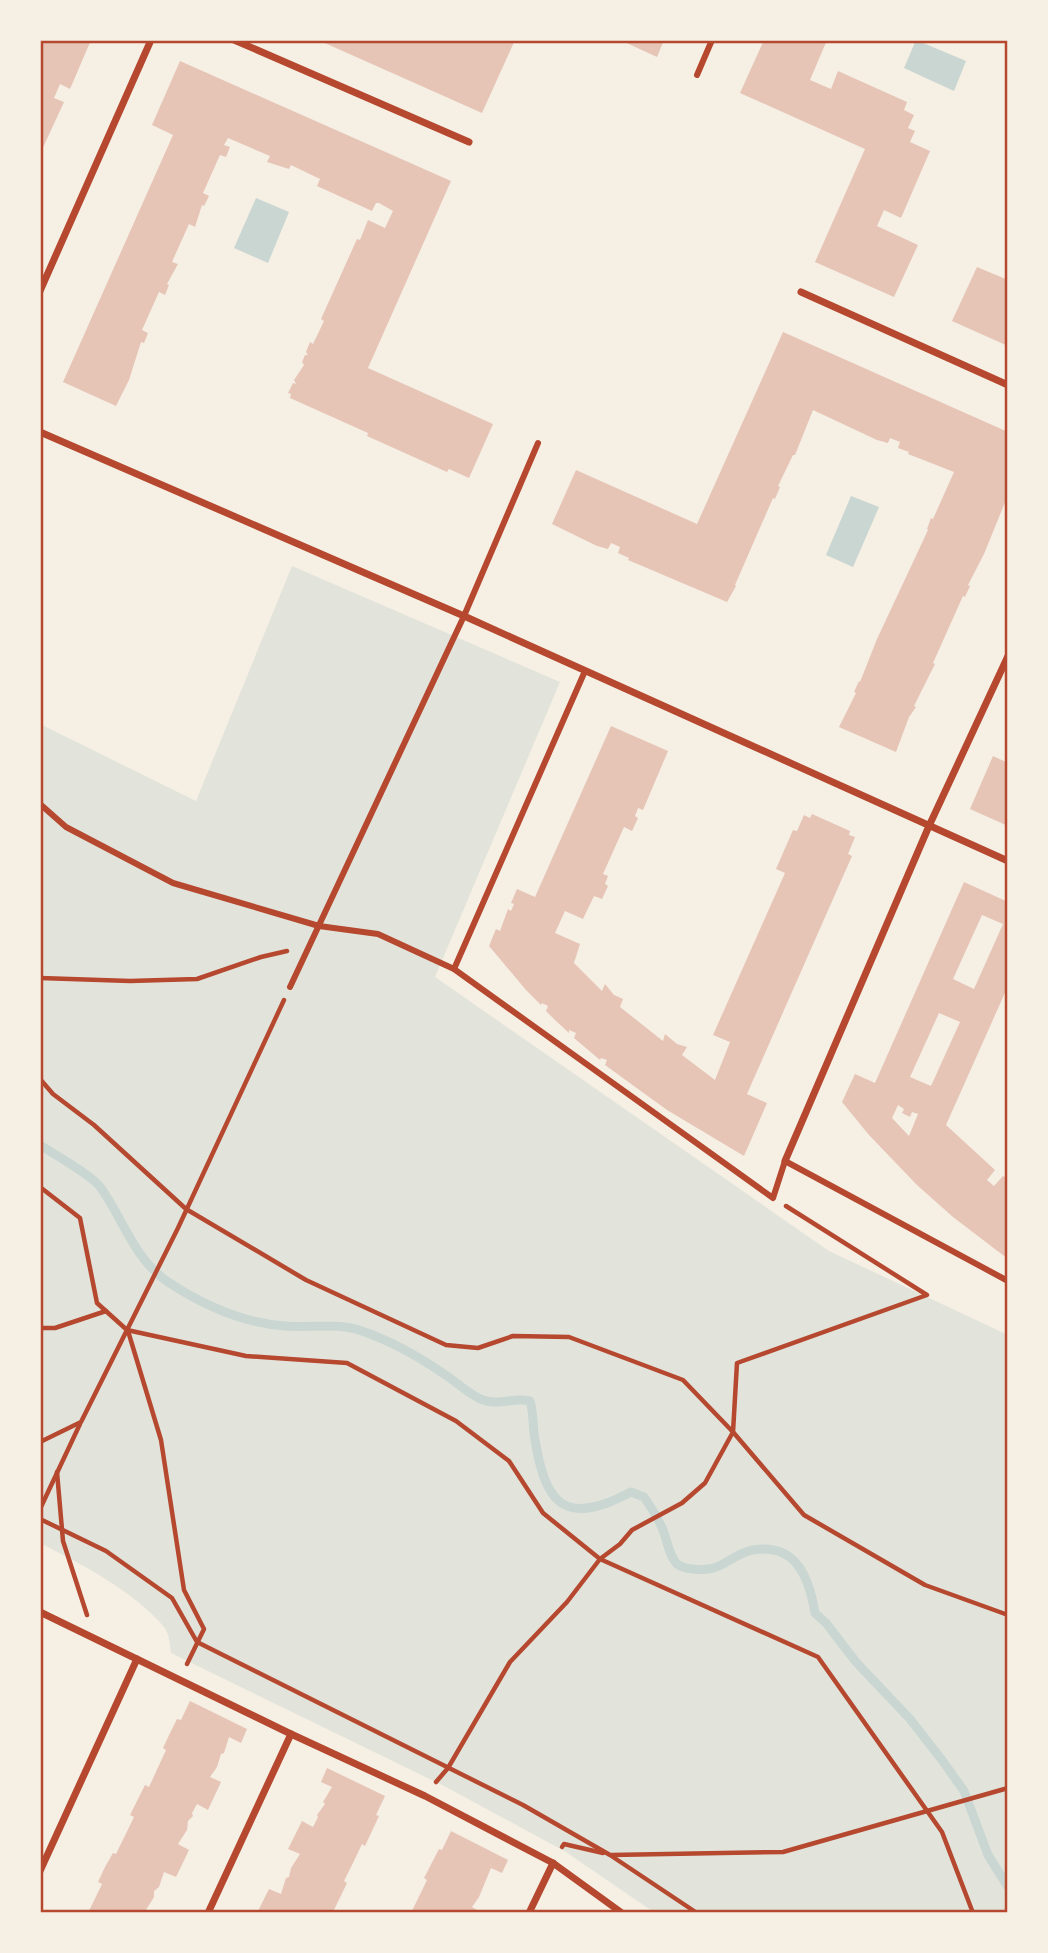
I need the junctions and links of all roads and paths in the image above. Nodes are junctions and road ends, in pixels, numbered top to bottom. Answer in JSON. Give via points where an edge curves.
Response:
{"nodes":[{"id":1,"x":151,"y":40,"type":"edge"},
{"id":2,"x":234,"y":40,"type":"edge"},
{"id":3,"x":712,"y":40,"type":"edge"},
{"id":4,"x":697,"y":75,"type":"dead end"},
{"id":5,"x":469,"y":142,"type":"dead end"},
{"id":6,"x":40,"y":291,"type":"edge"},
{"id":7,"x":801,"y":292,"type":"dead end"},
{"id":8,"x":1008,"y":385,"type":"edge"},
{"id":9,"x":40,"y":432,"type":"edge"},
{"id":10,"x":538,"y":443,"type":"dead end"},
{"id":11,"x":464,"y":616,"type":"junction"},
{"id":12,"x":1008,"y":656,"type":"edge"},
{"id":13,"x":585,"y":671,"type":"junction"},
{"id":14,"x":40,"y":804,"type":"edge"},
{"id":15,"x":929,"y":826,"type":"junction"},
{"id":16,"x":1008,"y":861,"type":"edge"},
{"id":17,"x":319,"y":926,"type":"junction"},
{"id":18,"x":309,"y":946,"type":"junction"},
{"id":19,"x":454,"y":969,"type":"junction"},
{"id":20,"x":40,"y":978,"type":"edge"},
{"id":21,"x":290,"y":987,"type":"joint"},
{"id":22,"x":40,"y":1079,"type":"edge"},
{"id":23,"x":785,"y":1161,"type":"junction"},
{"id":24,"x":40,"y":1187,"type":"edge"},
{"id":25,"x":773,"y":1198,"type":"junction"},
{"id":26,"x":186,"y":1209,"type":"junction"},
{"id":27,"x":1008,"y":1281,"type":"edge"},
{"id":28,"x":106,"y":1311,"type":"junction"},
{"id":29,"x":40,"y":1328,"type":"edge"},
{"id":30,"x":127,"y":1330,"type":"junction"},
{"id":31,"x":81,"y":1422,"type":"junction"},
{"id":32,"x":733,"y":1432,"type":"junction"},
{"id":33,"x":40,"y":1442,"type":"edge"},
{"id":34,"x":57,"y":1472,"type":"junction"},
{"id":35,"x":40,"y":1509,"type":"edge"},
{"id":36,"x":40,"y":1519,"type":"edge"},
{"id":37,"x":62,"y":1530,"type":"junction"},
{"id":38,"x":600,"y":1559,"type":"junction"},
{"id":39,"x":40,"y":1612,"type":"edge"},
{"id":40,"x":1008,"y":1615,"type":"edge"},
{"id":41,"x":95,"y":1639,"type":"junction"},
{"id":42,"x":197,"y":1642,"type":"junction"},
{"id":43,"x":137,"y":1660,"type":"junction"},
{"id":44,"x":179,"y":1680,"type":"junction"},
{"id":45,"x":291,"y":1734,"type":"junction"},
{"id":46,"x":448,"y":1768,"type":"junction"},
{"id":47,"x":1008,"y":1788,"type":"edge"},
{"id":48,"x":425,"y":1796,"type":"junction"},
{"id":49,"x":927,"y":1811,"type":"junction"},
{"id":50,"x":610,"y":1855,"type":"junction"},
{"id":51,"x":553,"y":1863,"type":"junction"},
{"id":52,"x":40,"y":1871,"type":"edge"},
{"id":53,"x":208,"y":1913,"type":"edge"},
{"id":54,"x":530,"y":1913,"type":"edge"},
{"id":55,"x":622,"y":1913,"type":"edge"},
{"id":56,"x":697,"y":1913,"type":"edge"},
{"id":57,"x":973,"y":1913,"type":"edge"}],
"edges":[{"from":1,"to":6,"type":"street"},
{"from":2,"to":5,"type":"street"},
{"from":3,"to":4,"type":"street"},
{"from":7,"to":8,"type":"street"},
{"from":9,"to":11,"type":"street"},
{"from":10,"to":11,"type":"street"},
{"from":11,"to":13,"type":"street"},
{"from":11,"to":17,"type":"street"},
{"from":12,"to":15,"type":"street"},
{"from":13,"to":15,"type":"street"},
{"from":13,"to":19,"type":"street"},
{"from":14,"to":17,"type":"street","via":[[66,827],[173,883]]},
{"from":15,"to":16,"type":"street"},
{"from":15,"to":23,"type":"street"},
{"from":17,"to":18,"type":"street"},
{"from":17,"to":19,"type":"street","via":[[378,934]]},
{"from":18,"to":20,"type":"path","via":[[197,979]]},
{"from":18,"to":21,"type":"street"},
{"from":19,"to":25,"type":"street"},
{"from":21,"to":26,"type":"path"},
{"from":22,"to":26,"type":"path"},
{"from":23,"to":25,"type":"street"},
{"from":23,"to":27,"type":"street"},
{"from":24,"to":28,"type":"path","via":[[80,1218],[97,1303]]},
{"from":25,"to":32,"type":"path","via":[[927,1296],[737,1363]]},
{"from":26,"to":30,"type":"path"},
{"from":26,"to":32,"type":"path","via":[[306,1280],[446,1345],[478,1348],[513,1336],[569,1337],[683,1380]]},
{"from":28,"to":29,"type":"path","via":[[55,1328]]},
{"from":28,"to":30,"type":"path"},
{"from":30,"to":31,"type":"path"},
{"from":30,"to":38,"type":"path","via":[[246,1356],[347,1363],[456,1421],[509,1461],[543,1513]]},
{"from":30,"to":42,"type":"path","via":[[161,1440],[184,1590],[204,1629]]},
{"from":31,"to":33,"type":"path"},
{"from":31,"to":34,"type":"path"},
{"from":32,"to":38,"type":"path","via":[[705,1483],[682,1503],[632,1530]]},
{"from":32,"to":40,"type":"path","via":[[804,1515],[925,1585]]},
{"from":34,"to":35,"type":"path"},
{"from":34,"to":37,"type":"path"},
{"from":36,"to":37,"type":"path"},
{"from":37,"to":41,"type":"path"},
{"from":37,"to":42,"type":"path","via":[[106,1551],[172,1598]]},
{"from":38,"to":46,"type":"path","via":[[510,1662]]},
{"from":38,"to":49,"type":"path","via":[[818,1657]]},
{"from":39,"to":41,"type":"street"},
{"from":41,"to":43,"type":"street"},
{"from":42,"to":44,"type":"path"},
{"from":42,"to":46,"type":"path"},
{"from":43,"to":44,"type":"street"},
{"from":43,"to":52,"type":"street"},
{"from":44,"to":45,"type":"street"},
{"from":45,"to":48,"type":"street"},
{"from":45,"to":53,"type":"street"},
{"from":46,"to":48,"type":"path"},
{"from":46,"to":50,"type":"path"},
{"from":47,"to":49,"type":"path"},
{"from":48,"to":51,"type":"street"},
{"from":49,"to":50,"type":"path","via":[[783,1852]]},
{"from":49,"to":57,"type":"path","via":[[942,1832]]},
{"from":50,"to":51,"type":"path","via":[[564,1844]]},
{"from":50,"to":56,"type":"path"},
{"from":51,"to":54,"type":"street"},
{"from":51,"to":55,"type":"street"}]}
